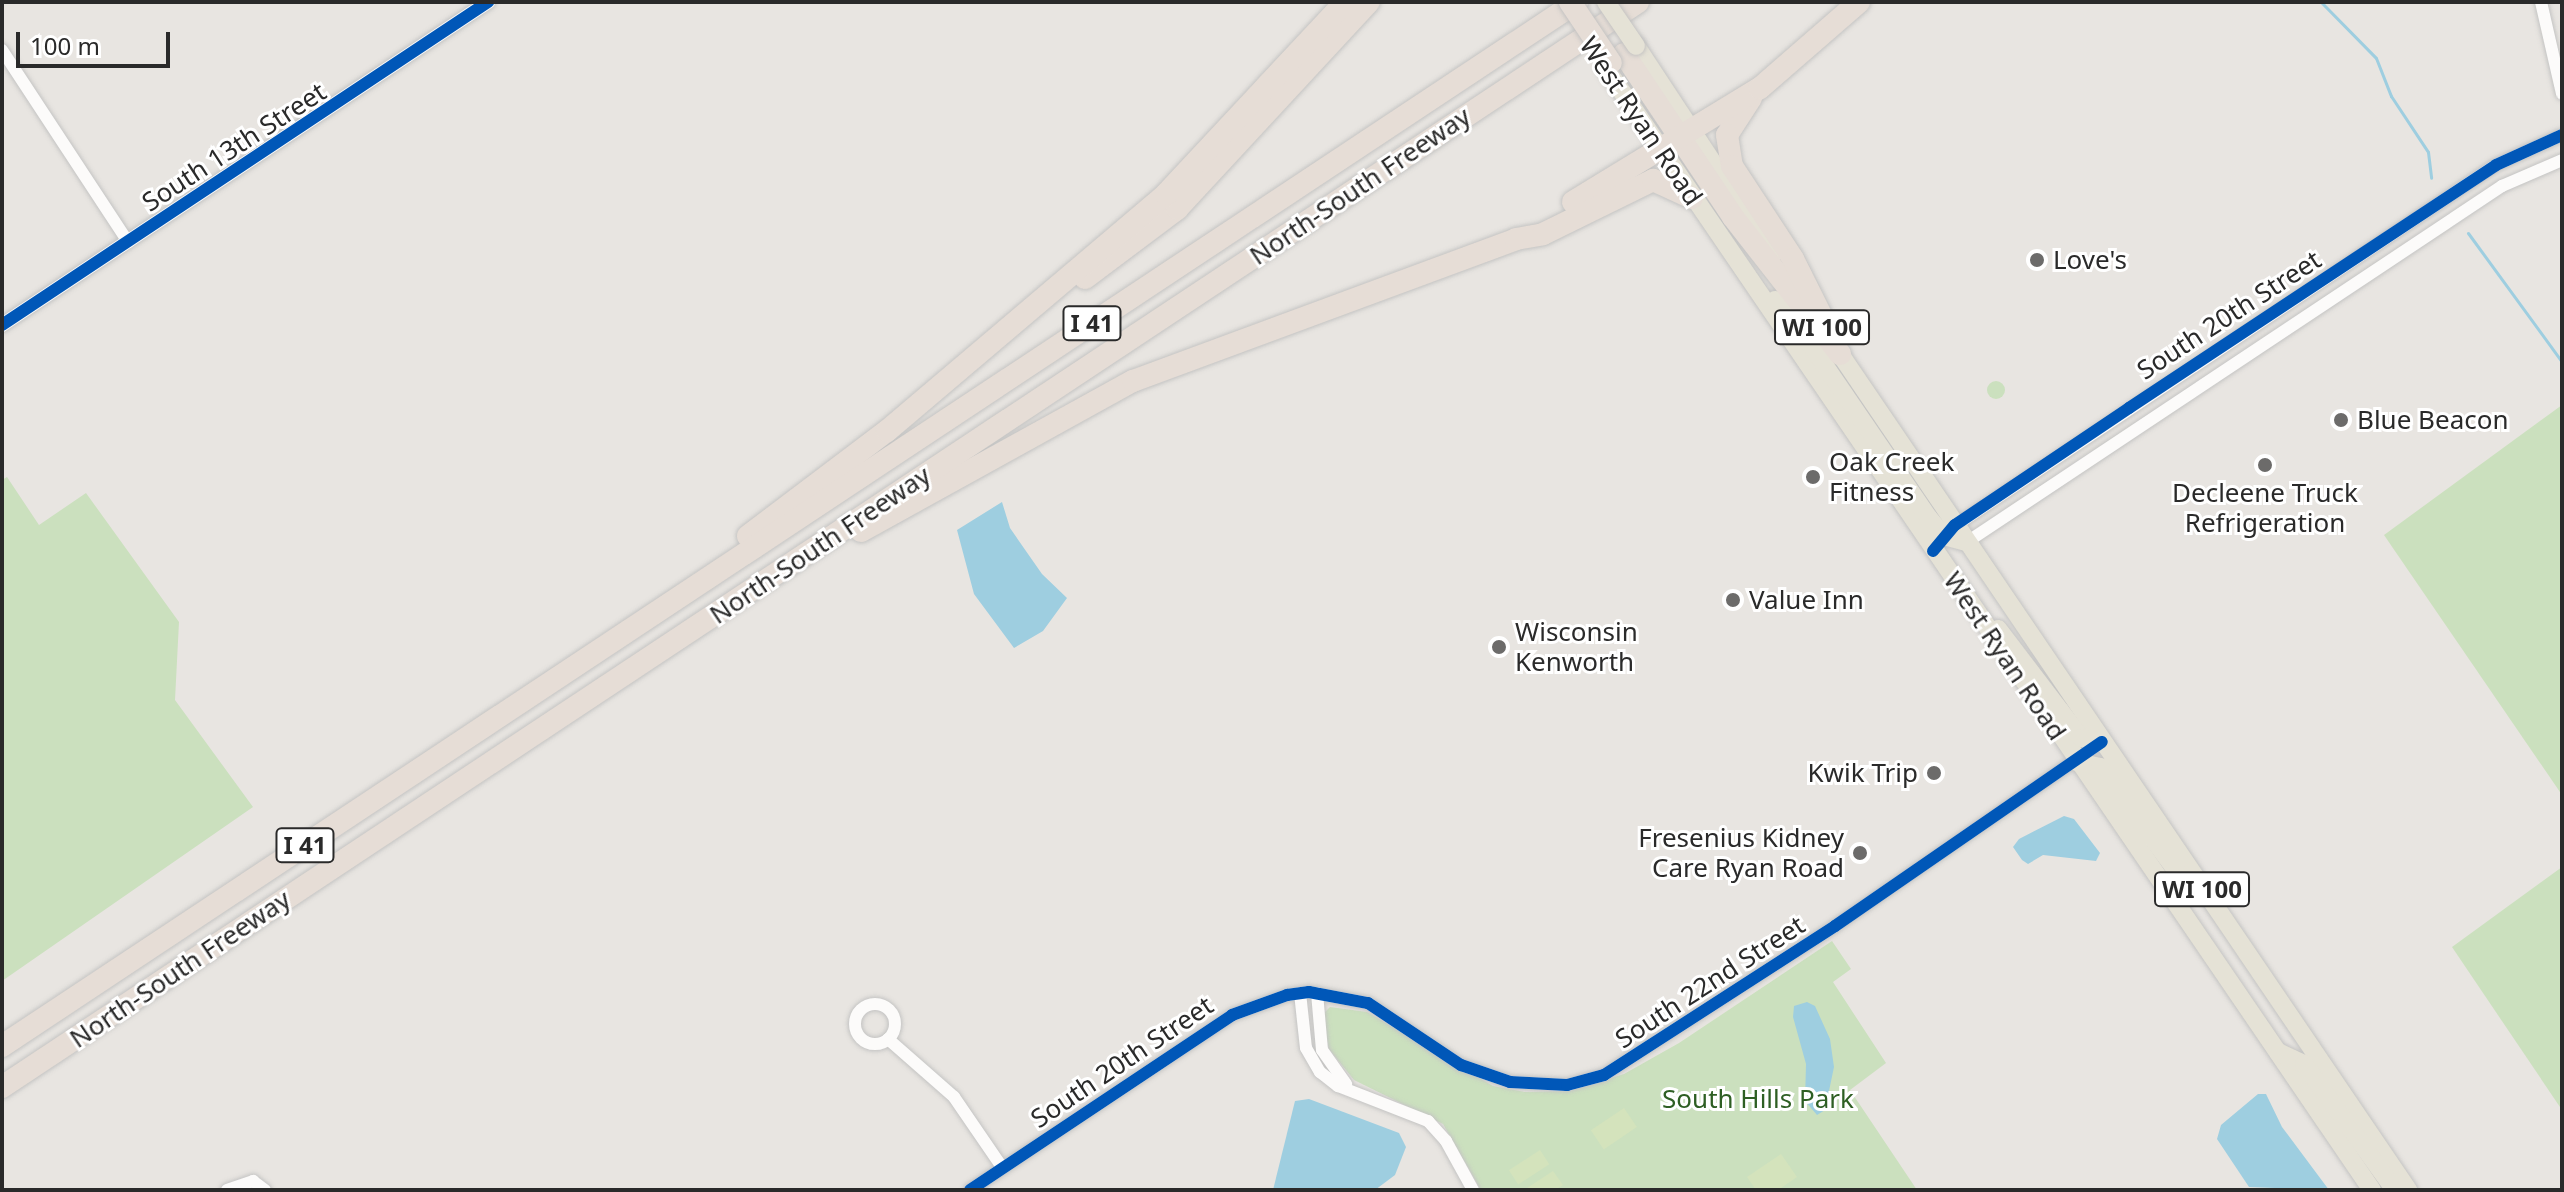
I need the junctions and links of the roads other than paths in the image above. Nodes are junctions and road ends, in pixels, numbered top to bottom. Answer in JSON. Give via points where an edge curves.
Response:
{"nodes":[{"id":1,"x":488,"y":2,"type":"edge"},
{"id":2,"x":1345,"y":2,"type":"edge"},
{"id":3,"x":1369,"y":2,"type":"edge"},
{"id":4,"x":1560,"y":2,"type":"edge"},
{"id":5,"x":1570,"y":2,"type":"edge"},
{"id":6,"x":1577,"y":2,"type":"edge"},
{"id":7,"x":1588,"y":2,"type":"edge"},
{"id":8,"x":1606,"y":2,"type":"edge"},
{"id":9,"x":1638,"y":2,"type":"edge"},
{"id":10,"x":1859,"y":2,"type":"edge"},
{"id":11,"x":2541,"y":2,"type":"edge"},
{"id":12,"x":2,"y":50,"type":"edge"},
{"id":13,"x":1619,"y":58,"type":"junction"},
{"id":14,"x":1760,"y":88,"type":"junction"},
{"id":15,"x":2562,"y":94,"type":"edge"},
{"id":16,"x":1680,"y":131,"type":"junction"},
{"id":17,"x":2562,"y":135,"type":"edge"},
{"id":18,"x":1659,"y":148,"type":"junction"},
{"id":19,"x":2562,"y":160,"type":"edge"},
{"id":20,"x":1692,"y":198,"type":"junction"},
{"id":21,"x":1516,"y":239,"type":"junction"},
{"id":22,"x":128,"y":242,"type":"junction"},
{"id":23,"x":2,"y":325,"type":"edge"},
{"id":24,"x":999,"y":338,"type":"junction"},
{"id":25,"x":1840,"y":354,"type":"junction"},
{"id":26,"x":1944,"y":537,"type":"junction"},
{"id":27,"x":1967,"y":542,"type":"junction"},
{"id":28,"x":784,"y":569,"type":"junction"},
{"id":29,"x":1965,"y":597,"type":"junction"},
{"id":30,"x":607,"y":644,"type":"junction"},
{"id":31,"x":2102,"y":742,"type":"junction"},
{"id":32,"x":2077,"y":762,"type":"junction"},
{"id":33,"x":2231,"y":931,"type":"junction"},
{"id":34,"x":2200,"y":940,"type":"junction"},
{"id":35,"x":1308,"y":992,"type":"junction"},
{"id":36,"x":2302,"y":1036,"type":"junction"},
{"id":37,"x":888,"y":1039,"type":"dead end"},
{"id":38,"x":2,"y":1046,"type":"edge"},
{"id":39,"x":2278,"y":1052,"type":"junction"},
{"id":40,"x":2,"y":1087,"type":"edge"},
{"id":41,"x":1002,"y":1167,"type":"junction"},
{"id":42,"x":2358,"y":1170,"type":"junction"},
{"id":43,"x":227,"y":1190,"type":"edge"},
{"id":44,"x":265,"y":1190,"type":"edge"},
{"id":45,"x":970,"y":1190,"type":"edge"},
{"id":46,"x":1473,"y":1190,"type":"edge"},
{"id":47,"x":2372,"y":1190,"type":"edge"},
{"id":48,"x":2378,"y":1190,"type":"edge"},
{"id":49,"x":2395,"y":1190,"type":"edge"},
{"id":50,"x":2408,"y":1190,"type":"edge"}],
"edges":[{"from":1,"to":22,"type":"street","name":"South 13th Street"},
{"from":2,"to":24,"type":"highway","via":[[1166,194],[1046,292]]},
{"from":3,"to":24,"type":"highway","via":[[1177,209]]},
{"from":4,"to":13,"type":"main road","name":"West Ryan Road","number":"WI 100"},
{"from":5,"to":13,"type":"highway","bridge":true},
{"from":6,"to":30,"type":"highway","name":"North-South Freeway","number":"I 41"},
{"from":7,"to":13,"type":"highway"},
{"from":8,"to":13,"type":"main road","name":"West Ryan Road","number":"WI 100","bridge":true},
{"from":9,"to":28,"type":"highway","name":"North-South Freeway","number":"I 41"},
{"from":10,"to":14,"type":"highway"},
{"from":11,"to":15,"type":"street"},
{"from":12,"to":22,"type":"street"},
{"from":13,"to":16,"type":"highway","via":[[1649,119]]},
{"from":13,"to":18,"type":"main road","name":"West Ryan Road","number":"WI 100"},
{"from":14,"to":16,"type":"highway"},
{"from":14,"to":25,"type":"highway","via":[[1727,135],[1729,156],[1793,259]]},
{"from":16,"to":18,"type":"highway"},
{"from":16,"to":25,"type":"highway","via":[[1741,228]]},
{"from":17,"to":26,"type":"street","name":"South 20th Street","via":[[2496,165]]},
{"from":18,"to":20,"type":"main road","name":"West Ryan Road","number":"WI 100"},
{"from":18,"to":21,"type":"highway"},
{"from":19,"to":27,"type":"street","name":"South 20th Street","via":[[2502,186]]},
{"from":20,"to":21,"type":"highway","via":[[1653,180],[1543,234]]},
{"from":20,"to":26,"type":"main road","name":"West Ryan Road","number":"WI 100"},
{"from":21,"to":28,"type":"highway","via":[[1133,381],[888,518]]},
{"from":22,"to":23,"type":"street","name":"South 13th Street"},
{"from":24,"to":30,"type":"highway","via":[[887,431]]},
{"from":25,"to":26,"type":"main road","name":"West Ryan Road","number":"WI 100"},
{"from":26,"to":27,"type":"main road"},
{"from":26,"to":29,"type":"main road","name":"West Ryan Road","number":"WI 100"},
{"from":27,"to":31,"type":"main road","name":"West Ryan Road","number":"WI 100"},
{"from":28,"to":40,"type":"highway","name":"North-South Freeway","number":"I 41"},
{"from":29,"to":31,"type":"main road","via":[[2030,667],[2081,738]]},
{"from":29,"to":32,"type":"main road","name":"West Ryan Road","number":"WI 100"},
{"from":30,"to":38,"type":"highway","name":"North-South Freeway","number":"I 41"},
{"from":31,"to":32,"type":"street","name":"South 22nd Street"},
{"from":31,"to":33,"type":"main road","name":"West Ryan Road","number":"WI 100"},
{"from":32,"to":33,"type":"main road","via":[[2100,767],[2162,857]]},
{"from":32,"to":34,"type":"main road","name":"West Ryan Road","number":"WI 100"},
{"from":32,"to":35,"type":"street","name":"South 22nd Street","via":[[1604,1075],[1567,1085],[1489,1077],[1454,1061],[1384,1011],[1352,998]]},
{"from":33,"to":36,"type":"main road","name":"West Ryan Road","number":"WI 100"},
{"from":34,"to":36,"type":"main road","via":[[2249,991],[2275,1031]]},
{"from":34,"to":39,"type":"main road","name":"West Ryan Road","number":"WI 100"},
{"from":35,"to":41,"type":"street","name":"South 20th Street","via":[[1232,1015]]},
{"from":35,"to":46,"type":"street","via":[[1306,1048],[1320,1072],[1428,1121],[1446,1141]]},
{"from":36,"to":50,"type":"main road","name":"West Ryan Road","number":"WI 100"},
{"from":37,"to":41,"type":"street","via":[[954,1097]]},
{"from":39,"to":42,"type":"main road","name":"West Ryan Road","number":"WI 100"},
{"from":39,"to":49,"type":"main road","via":[[2304,1064]]},
{"from":41,"to":45,"type":"street","name":"South 20th Street"},
{"from":42,"to":47,"type":"main road","name":"West Ryan Road","number":"WI 100"},
{"from":42,"to":48,"type":"main road"},
{"from":43,"to":44,"type":"street","via":[[253,1181]]}]}
